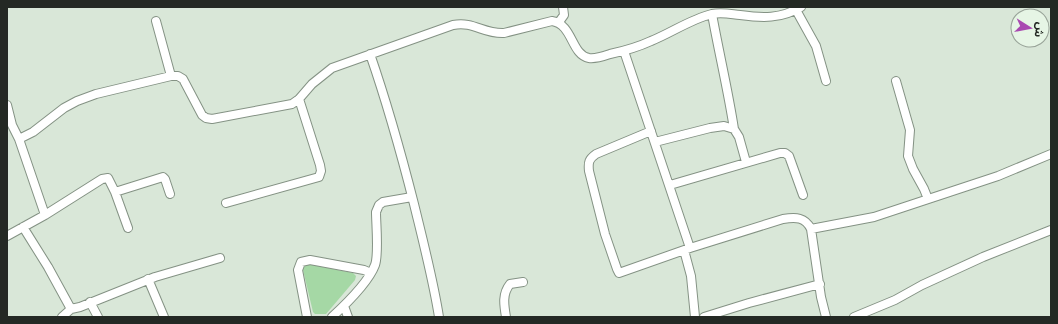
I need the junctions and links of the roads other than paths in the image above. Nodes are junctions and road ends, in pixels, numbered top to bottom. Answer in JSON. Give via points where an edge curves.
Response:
{"nodes":[{"id":1,"x":564,"y":7,"type":"edge"},
{"id":2,"x":799,"y":9,"type":"edge"},
{"id":3,"x":712,"y":14,"type":"junction"},
{"id":4,"x":156,"y":21,"type":"dead end"},
{"id":5,"x":559,"y":22,"type":"junction"},
{"id":6,"x":624,"y":51,"type":"junction"},
{"id":7,"x":370,"y":54,"type":"junction"},
{"id":8,"x":171,"y":76,"type":"junction"},
{"id":9,"x":826,"y":81,"type":"dead end"},
{"id":10,"x":896,"y":81,"type":"dead end"},
{"id":11,"x":299,"y":99,"type":"junction"},
{"id":12,"x":7,"y":105,"type":"edge"},
{"id":13,"x":734,"y":129,"type":"junction"},
{"id":14,"x":651,"y":131,"type":"junction"},
{"id":15,"x":19,"y":140,"type":"junction"},
{"id":16,"x":655,"y":142,"type":"junction"},
{"id":17,"x":1051,"y":154,"type":"edge"},
{"id":18,"x":746,"y":162,"type":"junction"},
{"id":19,"x":670,"y":185,"type":"junction"},
{"id":20,"x":115,"y":192,"type":"junction"},
{"id":21,"x":170,"y":194,"type":"dead end"},
{"id":22,"x":803,"y":194,"type":"dead end"},
{"id":23,"x":412,"y":197,"type":"junction"},
{"id":24,"x":928,"y":199,"type":"junction"},
{"id":25,"x":226,"y":203,"type":"dead end"},
{"id":26,"x":46,"y":215,"type":"junction"},
{"id":27,"x":23,"y":227,"type":"junction"},
{"id":28,"x":128,"y":228,"type":"dead end"},
{"id":29,"x":811,"y":229,"type":"junction"},
{"id":30,"x":1051,"y":230,"type":"edge"},
{"id":31,"x":7,"y":236,"type":"edge"},
{"id":32,"x":687,"y":249,"type":"junction"},
{"id":33,"x":220,"y":258,"type":"dead end"},
{"id":34,"x":371,"y":272,"type":"junction"},
{"id":35,"x":148,"y":279,"type":"junction"},
{"id":36,"x":523,"y":282,"type":"dead end"},
{"id":37,"x":820,"y":284,"type":"junction"},
{"id":38,"x":90,"y":302,"type":"junction"},
{"id":39,"x":344,"y":306,"type":"junction"},
{"id":40,"x":71,"y":309,"type":"junction"},
{"id":41,"x":308,"y":316,"type":"edge"},
{"id":42,"x":62,"y":317,"type":"edge"},
{"id":43,"x":98,"y":317,"type":"edge"},
{"id":44,"x":164,"y":317,"type":"edge"},
{"id":45,"x":298,"y":317,"type":"edge"},
{"id":46,"x":332,"y":317,"type":"edge"},
{"id":47,"x":348,"y":317,"type":"edge"},
{"id":48,"x":439,"y":317,"type":"edge"},
{"id":49,"x":506,"y":317,"type":"edge"},
{"id":50,"x":694,"y":317,"type":"edge"},
{"id":51,"x":704,"y":317,"type":"edge"},
{"id":52,"x":826,"y":317,"type":"edge"},
{"id":53,"x":854,"y":317,"type":"edge"}],
"edges":[{"from":1,"to":5,"type":"street","via":[[564,15]]},
{"from":2,"to":3,"type":"street","via":[[772,18]]},
{"from":2,"to":9,"type":"street","via":[[816,46]]},
{"from":3,"to":6,"type":"street"},
{"from":3,"to":13,"type":"street"},
{"from":4,"to":8,"type":"street"},
{"from":5,"to":6,"type":"street","via":[[564,25],[578,49],[588,58]]},
{"from":5,"to":7,"type":"street","via":[[552,21],[504,33],[489,33],[468,24],[453,25]]},
{"from":6,"to":14,"type":"street"},
{"from":7,"to":11,"type":"street","via":[[332,68],[312,84]]},
{"from":7,"to":23,"type":"street"},
{"from":8,"to":11,"type":"street","via":[[183,78],[206,118],[292,104]]},
{"from":8,"to":15,"type":"street","via":[[77,101]]},
{"from":10,"to":24,"type":"street","via":[[910,130],[908,156]]},
{"from":11,"to":25,"type":"street","via":[[320,165],[319,177]]},
{"from":12,"to":15,"type":"street"},
{"from":13,"to":16,"type":"street","via":[[724,126],[710,128]]},
{"from":13,"to":18,"type":"street"},
{"from":14,"to":16,"type":"street"},
{"from":14,"to":32,"type":"street","via":[[590,158],[589,170],[605,234],[619,274]]},
{"from":15,"to":26,"type":"street"},
{"from":16,"to":19,"type":"street"},
{"from":17,"to":24,"type":"street","via":[[998,176]]},
{"from":18,"to":19,"type":"street"},
{"from":18,"to":22,"type":"street","via":[[780,152],[785,153],[789,156]]},
{"from":19,"to":32,"type":"street"},
{"from":20,"to":21,"type":"street","via":[[163,177]]},
{"from":20,"to":26,"type":"street","via":[[106,178]]},
{"from":20,"to":28,"type":"street"},
{"from":23,"to":34,"type":"street","via":[[379,205],[376,212],[375,264]]},
{"from":23,"to":48,"type":"street","via":[[427,254]]},
{"from":24,"to":29,"type":"street","via":[[863,220]]},
{"from":26,"to":27,"type":"street"},
{"from":27,"to":31,"type":"street"},
{"from":27,"to":40,"type":"street"},
{"from":29,"to":32,"type":"street","via":[[804,220],[798,217],[791,218]]},
{"from":29,"to":37,"type":"street"},
{"from":30,"to":53,"type":"street","via":[[983,257]]},
{"from":32,"to":50,"type":"street"},
{"from":33,"to":35,"type":"street"},
{"from":34,"to":39,"type":"street"},
{"from":34,"to":41,"type":"street","via":[[310,260],[301,262],[298,270]]},
{"from":35,"to":38,"type":"street"},
{"from":35,"to":44,"type":"street"},
{"from":36,"to":49,"type":"street","via":[[510,284],[506,289]]},
{"from":37,"to":51,"type":"street","via":[[749,302]]},
{"from":37,"to":52,"type":"street"},
{"from":38,"to":40,"type":"street"},
{"from":38,"to":43,"type":"street"},
{"from":39,"to":46,"type":"street"},
{"from":39,"to":47,"type":"street"},
{"from":40,"to":42,"type":"street"},
{"from":41,"to":45,"type":"street"}]}
